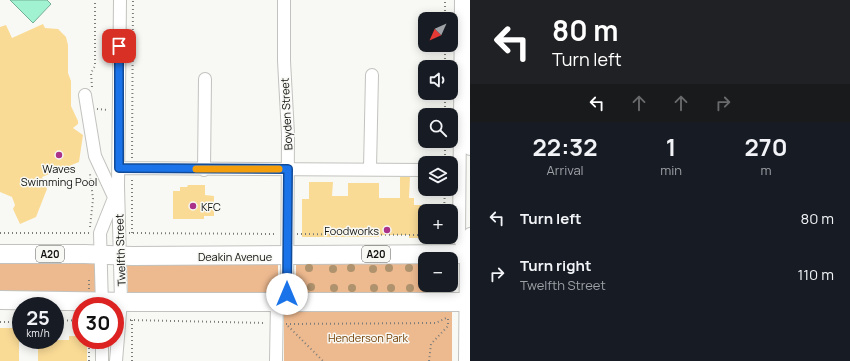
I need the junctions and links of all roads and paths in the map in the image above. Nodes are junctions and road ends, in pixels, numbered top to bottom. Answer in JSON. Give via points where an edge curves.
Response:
{"nodes":[{"id":1,"x":95,"y":0,"type":"edge"},
{"id":2,"x":120,"y":0,"type":"edge"},
{"id":3,"x":133,"y":0,"type":"edge"},
{"id":4,"x":284,"y":0,"type":"edge"},
{"id":5,"x":445,"y":0,"type":"edge"},
{"id":6,"x":461,"y":0,"type":"edge"},
{"id":7,"x":470,"y":0,"type":"edge"},
{"id":8,"x":445,"y":12,"type":"edge"},
{"id":9,"x":467,"y":49,"type":"edge"},
{"id":10,"x":467,"y":63,"type":"edge"},
{"id":11,"x":372,"y":75,"type":"dead end"},
{"id":12,"x":205,"y":79,"type":"dead end"},
{"id":13,"x":88,"y":94,"type":"joint"},
{"id":14,"x":93,"y":109,"type":"dead end"},
{"id":15,"x":108,"y":114,"type":"dead end"},
{"id":16,"x":470,"y":149,"type":"edge"},
{"id":17,"x":119,"y":168,"type":"junction"},
{"id":18,"x":370,"y":168,"type":"junction"},
{"id":19,"x":132,"y":169,"type":"junction"},
{"id":20,"x":288,"y":169,"type":"junction"},
{"id":21,"x":204,"y":170,"type":"junction"},
{"id":22,"x":418,"y":170,"type":"edge"},
{"id":23,"x":460,"y":171,"type":"edge"},
{"id":24,"x":116,"y":192,"type":"junction"},
{"id":25,"x":0,"y":233,"type":"edge"},
{"id":26,"x":100,"y":233,"type":"junction"},
{"id":27,"x":120,"y":233,"type":"junction"},
{"id":28,"x":132,"y":233,"type":"junction"},
{"id":29,"x":291,"y":234,"type":"junction"},
{"id":30,"x":470,"y":234,"type":"edge"},
{"id":31,"x":418,"y":235,"type":"edge"},
{"id":32,"x":0,"y":254,"type":"edge"},
{"id":33,"x":468,"y":254,"type":"edge"},
{"id":34,"x":287,"y":255,"type":"junction"},
{"id":35,"x":100,"y":256,"type":"junction"},
{"id":36,"x":121,"y":256,"type":"junction"},
{"id":37,"x":102,"y":297,"type":"edge"},
{"id":38,"x":121,"y":297,"type":"edge"},
{"id":39,"x":0,"y":300,"type":"edge"},
{"id":40,"x":282,"y":300,"type":"junction"},
{"id":41,"x":124,"y":301,"type":"edge"},
{"id":42,"x":467,"y":301,"type":"edge"},
{"id":43,"x":72,"y":302,"type":"edge"},
{"id":44,"x":124,"y":320,"type":"edge"},
{"id":45,"x":132,"y":320,"type":"junction"},
{"id":46,"x":0,"y":322,"type":"edge"},
{"id":47,"x":12,"y":322,"type":"edge"},
{"id":48,"x":281,"y":324,"type":"junction"},
{"id":49,"x":89,"y":349,"type":"edge"},
{"id":50,"x":102,"y":349,"type":"edge"},
{"id":51,"x":117,"y":349,"type":"edge"},
{"id":52,"x":89,"y":361,"type":"edge"},
{"id":53,"x":102,"y":361,"type":"edge"},
{"id":54,"x":116,"y":361,"type":"edge"},
{"id":55,"x":132,"y":361,"type":"edge"},
{"id":56,"x":276,"y":361,"type":"edge"},
{"id":57,"x":323,"y":361,"type":"edge"},
{"id":58,"x":429,"y":361,"type":"edge"},
{"id":59,"x":465,"y":361,"type":"edge"}],
"edges":[{"from":1,"to":13,"type":"path","via":[[95,66],[91,73]]},
{"from":2,"to":17,"type":"street","name":"Twelfth Street"},
{"from":3,"to":19,"type":"path"},
{"from":4,"to":20,"type":"street","name":"Boyden Street"},
{"from":5,"to":8,"type":"path"},
{"from":6,"to":9,"type":"street"},
{"from":7,"to":9,"type":"street"},
{"from":9,"to":10,"type":"street"},
{"from":10,"to":16,"type":"street"},
{"from":10,"to":23,"type":"street"},
{"from":11,"to":18,"type":"street"},
{"from":12,"to":21,"type":"street"},
{"from":13,"to":24,"type":"street","via":[[95,156]]},
{"from":14,"to":15,"type":"path","via":[[108,109]]},
{"from":17,"to":19,"type":"street"},
{"from":17,"to":24,"type":"street","name":"Twelfth Street"},
{"from":18,"to":20,"type":"street"},
{"from":18,"to":22,"type":"street"},
{"from":19,"to":21,"type":"street"},
{"from":19,"to":28,"type":"path"},
{"from":20,"to":21,"type":"street"},
{"from":20,"to":29,"type":"street","name":"Boyden Street"},
{"from":23,"to":33,"type":"street","via":[[459,237]]},
{"from":24,"to":26,"type":"street","name":"Twelfth Street"},
{"from":24,"to":27,"type":"street","name":"Twelfth Street"},
{"from":25,"to":26,"type":"path"},
{"from":26,"to":35,"type":"street","name":"Twelfth Street"},
{"from":27,"to":28,"type":"path"},
{"from":27,"to":36,"type":"street","name":"Twelfth Street"},
{"from":28,"to":29,"type":"path"},
{"from":29,"to":31,"type":"path"},
{"from":29,"to":34,"type":"street","name":"Boyden Street"},
{"from":30,"to":33,"type":"street"},
{"from":32,"to":35,"type":"highway","name":"Deakin Avenue","number":"A20"},
{"from":33,"to":34,"type":"highway","name":"Deakin Avenue","number":"A20"},
{"from":33,"to":42,"type":"street"},
{"from":34,"to":36,"type":"highway","name":"Deakin Avenue","number":"A20"},
{"from":34,"to":40,"type":"street","name":"Boyden Street"},
{"from":35,"to":36,"type":"highway","name":"Deakin Avenue","number":"A20"},
{"from":35,"to":37,"type":"street","name":"Twelfth Street"},
{"from":36,"to":38,"type":"street","name":"Twelfth Street"},
{"from":39,"to":43,"type":"highway"},
{"from":40,"to":41,"type":"highway"},
{"from":40,"to":42,"type":"highway"},
{"from":40,"to":48,"type":"street","name":"Boyden Street"},
{"from":42,"to":59,"type":"street"},
{"from":44,"to":45,"type":"path"},
{"from":45,"to":48,"type":"path"},
{"from":45,"to":55,"type":"path"},
{"from":46,"to":47,"type":"path"},
{"from":48,"to":56,"type":"street","name":"Boyden Street"},
{"from":48,"to":57,"type":"path"},
{"from":48,"to":58,"type":"path","via":[[436,323],[448,316],[448,326],[431,344]]},
{"from":49,"to":52,"type":"path"},
{"from":50,"to":53,"type":"street"},
{"from":51,"to":54,"type":"street","name":"Twelfth Street"}]}
